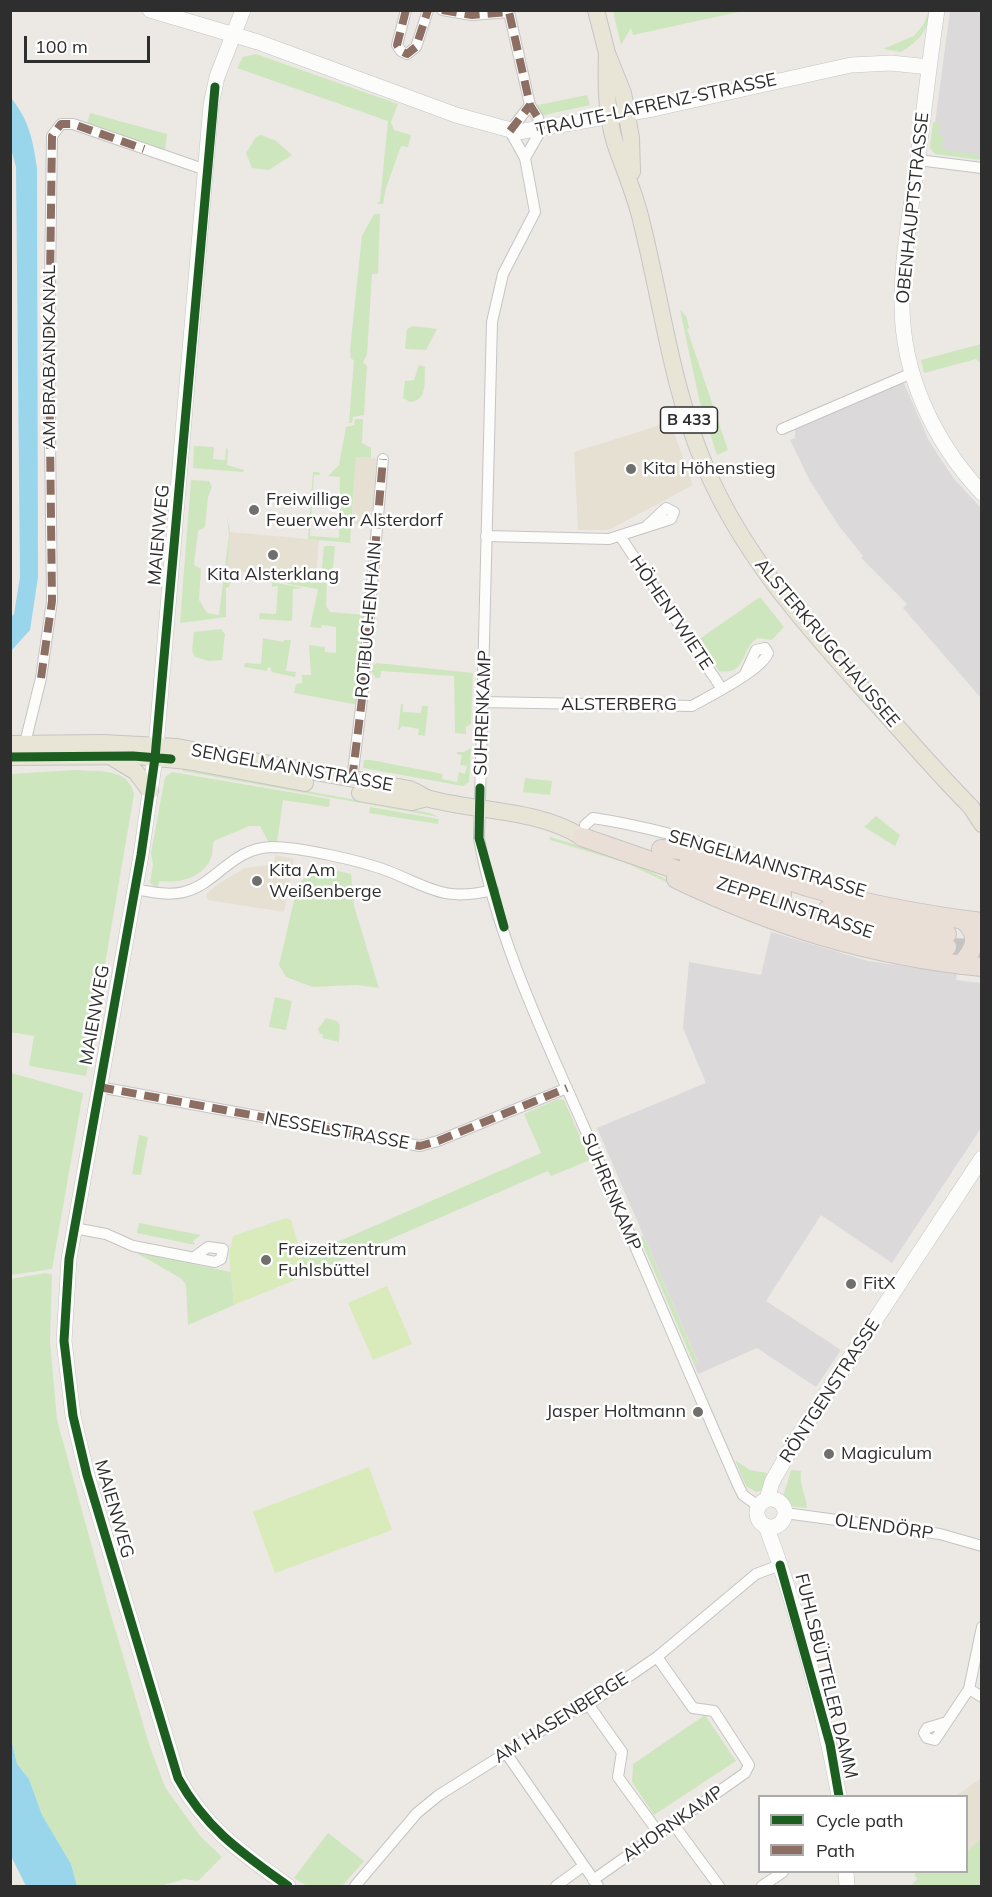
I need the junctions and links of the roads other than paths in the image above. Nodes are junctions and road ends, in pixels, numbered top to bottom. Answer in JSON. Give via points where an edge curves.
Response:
{"nodes":[{"id":1,"x":150,"y":10,"type":"edge"},
{"id":2,"x":243,"y":10,"type":"edge"},
{"id":3,"x":406,"y":10,"type":"edge"},
{"id":4,"x":428,"y":10,"type":"edge"},
{"id":5,"x":442,"y":10,"type":"edge"},
{"id":6,"x":596,"y":10,"type":"edge"},
{"id":7,"x":937,"y":10,"type":"edge"},
{"id":8,"x":234,"y":35,"type":"junction"},
{"id":9,"x":607,"y":53,"type":"junction"},
{"id":10,"x":929,"y":67,"type":"junction"},
{"id":11,"x":530,"y":105,"type":"junction"},
{"id":12,"x":627,"y":114,"type":"junction"},
{"id":13,"x":610,"y":117,"type":"junction"},
{"id":14,"x":540,"y":130,"type":"junction"},
{"id":15,"x":510,"y":131,"type":"junction"},
{"id":16,"x":525,"y":158,"type":"junction"},
{"id":17,"x":918,"y":160,"type":"junction"},
{"id":18,"x":981,"y":168,"type":"edge"},
{"id":19,"x":206,"y":170,"type":"junction"},
{"id":20,"x":632,"y":186,"type":"junction"},
{"id":21,"x":912,"y":373,"type":"junction"},
{"id":22,"x":782,"y":429,"type":"dead end"},
{"id":23,"x":383,"y":459,"type":"dead end"},
{"id":24,"x":979,"y":485,"type":"edge"},
{"id":25,"x":648,"y":526,"type":"dead end"},
{"id":26,"x":486,"y":536,"type":"junction"},
{"id":27,"x":620,"y":536,"type":"junction"},
{"id":28,"x":745,"y":674,"type":"dead end"},
{"id":29,"x":722,"y":689,"type":"junction"},
{"id":30,"x":483,"y":702,"type":"junction"},
{"id":31,"x":18,"y":744,"type":"edge"},
{"id":32,"x":156,"y":752,"type":"junction"},
{"id":33,"x":110,"y":756,"type":"junction"},
{"id":34,"x":10,"y":757,"type":"edge"},
{"id":35,"x":352,"y":780,"type":"junction"},
{"id":36,"x":150,"y":791,"type":"junction"},
{"id":37,"x":427,"y":798,"type":"junction"},
{"id":38,"x":479,"y":807,"type":"junction"},
{"id":39,"x":976,"y":810,"type":"edge"},
{"id":40,"x":981,"y":824,"type":"edge"},
{"id":41,"x":578,"y":830,"type":"junction"},
{"id":42,"x":653,"y":853,"type":"junction"},
{"id":43,"x":135,"y":889,"type":"junction"},
{"id":44,"x":493,"y":890,"type":"junction"},
{"id":45,"x":923,"y":910,"type":"junction"},
{"id":46,"x":963,"y":920,"type":"junction"},
{"id":47,"x":981,"y":922,"type":"edge"},
{"id":48,"x":948,"y":941,"type":"tunnel mouth"},
{"id":49,"x":960,"y":965,"type":"junction"},
{"id":50,"x":981,"y":967,"type":"edge"},
{"id":51,"x":99,"y":1087,"type":"junction"},
{"id":52,"x":567,"y":1088,"type":"junction"},
{"id":53,"x":981,"y":1158,"type":"edge"},
{"id":54,"x":74,"y":1228,"type":"junction"},
{"id":55,"x":193,"y":1258,"type":"dead end"},
{"id":56,"x":778,"y":1474,"type":"junction"},
{"id":57,"x":762,"y":1503,"type":"junction"},
{"id":58,"x":778,"y":1517,"type":"junction"},
{"id":59,"x":981,"y":1546,"type":"edge"},
{"id":60,"x":780,"y":1565,"type":"junction"},
{"id":61,"x":981,"y":1627,"type":"edge"},
{"id":62,"x":657,"y":1656,"type":"junction"},
{"id":63,"x":969,"y":1689,"type":"junction"},
{"id":64,"x":981,"y":1697,"type":"edge"},
{"id":65,"x":588,"y":1704,"type":"junction"},
{"id":66,"x":947,"y":1722,"type":"dead end"},
{"id":67,"x":506,"y":1753,"type":"junction"},
{"id":68,"x":839,"y":1795,"type":"edge"},
{"id":69,"x":674,"y":1825,"type":"junction"},
{"id":70,"x":658,"y":1833,"type":"junction"},
{"id":71,"x":582,"y":1867,"type":"junction"},
{"id":72,"x":782,"y":1873,"type":"edge"},
{"id":73,"x":596,"y":1883,"type":"edge"},
{"id":74,"x":288,"y":1887,"type":"edge"},
{"id":75,"x":355,"y":1887,"type":"edge"},
{"id":76,"x":556,"y":1887,"type":"edge"},
{"id":77,"x":719,"y":1887,"type":"edge"},
{"id":78,"x":762,"y":1887,"type":"edge"}],
"edges":[{"from":1,"to":8,"type":"street","name":"TRAUTE-LAFRENZ-STRASSE"},
{"from":2,"to":8,"type":"street","name":"MAIENWEG"},
{"from":3,"to":4,"type":"street","via":[[397,45],[407,54],[416,47]]},
{"from":5,"to":11,"type":"street","via":[[472,15],[509,12]]},
{"from":6,"to":9,"type":"main road","name":"ALSTERKRUGCHAUSSEE","number":"B 433"},
{"from":7,"to":10,"type":"street","name":"OBENHAUPTSTRASSE"},
{"from":8,"to":15,"type":"street","name":"TRAUTE-LAFRENZ-STRASSE"},
{"from":8,"to":19,"type":"street","name":"MAIENWEG","via":[[215,87]]},
{"from":9,"to":12,"type":"main road","name":"ALSTERKRUGCHAUSSEE","number":"B 433","via":[[621,85]]},
{"from":9,"to":13,"type":"main road","name":"ALSTERKRUGCHAUSSEE","number":"B 433","via":[[605,89]]},
{"from":10,"to":12,"type":"street","name":"TRAUTE-LAFRENZ-STRASSE","via":[[891,63],[851,66]]},
{"from":10,"to":17,"type":"street","name":"OBENHAUPTSTRASSE"},
{"from":11,"to":14,"type":"street"},
{"from":11,"to":15,"type":"street"},
{"from":12,"to":13,"type":"street","name":"TRAUTE-LAFRENZ-STRASSE"},
{"from":12,"to":20,"type":"main road","name":"ALSTERKRUGCHAUSSEE","number":"B 433"},
{"from":13,"to":14,"type":"street","name":"TRAUTE-LAFRENZ-STRASSE"},
{"from":13,"to":20,"type":"main road","name":"ALSTERKRUGCHAUSSEE","number":"B 433"},
{"from":14,"to":15,"type":"street","name":"TRAUTE-LAFRENZ-STRASSE"},
{"from":14,"to":16,"type":"street"},
{"from":15,"to":16,"type":"street","name":"SUHRENKAMP"},
{"from":16,"to":26,"type":"street","name":"SUHRENKAMP","via":[[535,212],[503,274],[492,322]]},
{"from":17,"to":18,"type":"street"},
{"from":17,"to":21,"type":"street","name":"OBENHAUPTSTRASSE","via":[[902,300]]},
{"from":19,"to":31,"type":"street","name":"AM BRABANDKANAL","via":[[73,124],[61,124],[52,136],[52,601],[41,678]]},
{"from":19,"to":32,"type":"street","name":"MAIENWEG"},
{"from":20,"to":39,"type":"main road","name":"ALSTERKRUGCHAUSSEE","number":"B 433","via":[[684,404],[724,507],[789,604]]},
{"from":21,"to":22,"type":"street"},
{"from":21,"to":24,"type":"street","name":"OBENHAUPTSTRASSE","via":[[937,436]]},
{"from":23,"to":35,"type":"street","name":"ROTBUCHENHAIN"},
{"from":25,"to":27,"type":"street"},
{"from":26,"to":27,"type":"street"},
{"from":26,"to":30,"type":"street","name":"SUHRENKAMP"},
{"from":27,"to":29,"type":"street","name":"HÖHENTWIETE"},
{"from":28,"to":29,"type":"street","name":"ALSTERBERG"},
{"from":29,"to":30,"type":"street","name":"ALSTERBERG","via":[[692,706]]},
{"from":30,"to":38,"type":"street","name":"SUHRENKAMP"},
{"from":31,"to":32,"type":"main road","name":"SENGELMANNSTRASSE"},
{"from":32,"to":33,"type":"main road","name":"SENGELMANNSTRASSE"},
{"from":32,"to":35,"type":"main road","name":"SENGELMANNSTRASSE","via":[[177,747]]},
{"from":32,"to":36,"type":"street","name":"MAIENWEG"},
{"from":32,"to":37,"type":"main road","name":"SENGELMANNSTRASSE","via":[[412,802]]},
{"from":33,"to":34,"type":"main road","name":"SENGELMANNSTRASSE"},
{"from":33,"to":36,"type":"main road","via":[[136,772]]},
{"from":35,"to":37,"type":"main road","name":"SENGELMANNSTRASSE","via":[[409,789]]},
{"from":36,"to":43,"type":"street","name":"MAIENWEG"},
{"from":37,"to":38,"type":"main road","name":"SENGELMANNSTRASSE"},
{"from":38,"to":41,"type":"main road","name":"SENGELMANNSTRASSE"},
{"from":38,"to":44,"type":"street","name":"SUHRENKAMP","via":[[479,838]]},
{"from":39,"to":40,"type":"main road","name":"ALSTERKRUGCHAUSSEE","number":"B 433"},
{"from":41,"to":42,"type":"highway","name":"SENGELMANNSTRASSE"},
{"from":41,"to":45,"type":"street","name":"SENGELMANNSTRASSE","via":[[593,818],[670,835]]},
{"from":42,"to":45,"type":"highway","via":[[687,849],[811,888]]},
{"from":42,"to":48,"type":"highway","name":"ZEPPELINSTRASSE","via":[[840,926],[871,935]]},
{"from":42,"to":49,"type":"highway","via":[[675,879],[798,931],[878,952]]},
{"from":43,"to":44,"type":"street","via":[[170,894],[189,891],[239,857],[271,848],[302,851],[388,871],[441,893],[463,896]]},
{"from":43,"to":51,"type":"street","name":"MAIENWEG"},
{"from":44,"to":52,"type":"street","name":"SUHRENKAMP","via":[[521,976]]},
{"from":45,"to":46,"type":"highway"},
{"from":46,"to":47,"type":"highway"},
{"from":46,"to":49,"type":"highway","via":[[975,939],[974,948]]},
{"from":49,"to":50,"type":"highway"},
{"from":51,"to":52,"type":"street","name":"NESSELSTRASSE","via":[[420,1146]]},
{"from":51,"to":54,"type":"street","name":"MAIENWEG"},
{"from":52,"to":57,"type":"street","name":"SUHRENKAMP","via":[[738,1485],[743,1495]]},
{"from":53,"to":56,"type":"street","name":"RÖNTGENSTRASSE","via":[[794,1443]]},
{"from":54,"to":55,"type":"street","via":[[106,1234],[127,1245]]},
{"from":54,"to":74,"type":"street","name":"MAIENWEG","via":[[67,1273],[64,1341],[73,1416],[167,1747],[183,1788],[209,1824]]},
{"from":56,"to":57,"type":"street","name":"RÖNTGENSTRASSE"},
{"from":56,"to":58,"type":"street","name":"RÖNTGENSTRASSE"},
{"from":57,"to":58,"type":"street","via":[[775,1499]]},
{"from":57,"to":58,"type":"street","via":[[758,1519]]},
{"from":58,"to":59,"type":"street","name":"OLENDÖRP","via":[[939,1534]]},
{"from":58,"to":60,"type":"street","name":"FUHLSBÜTTELER DAMM"},
{"from":60,"to":62,"type":"street","name":"AM HASENBERGE","via":[[756,1574]]},
{"from":60,"to":68,"type":"street","name":"FUHLSBÜTTELER DAMM","via":[[830,1744]]},
{"from":61,"to":63,"type":"street"},
{"from":62,"to":65,"type":"street","name":"AM HASENBERGE"},
{"from":62,"to":69,"type":"street","name":"AHORNKAMP","via":[[693,1708],[714,1711],[749,1765],[745,1773]]},
{"from":63,"to":64,"type":"street"},
{"from":63,"to":66,"type":"street"},
{"from":65,"to":67,"type":"street","name":"AM HASENBERGE"},
{"from":65,"to":70,"type":"street","via":[[622,1752],[618,1777]]},
{"from":67,"to":71,"type":"street"},
{"from":67,"to":75,"type":"street","name":"AM HASENBERGE","via":[[439,1795],[417,1814]]},
{"from":69,"to":70,"type":"street","name":"AHORNKAMP"},
{"from":69,"to":77,"type":"street"},
{"from":70,"to":73,"type":"street","name":"AHORNKAMP"},
{"from":71,"to":73,"type":"street"},
{"from":71,"to":76,"type":"street"},
{"from":72,"to":78,"type":"street"}]}
